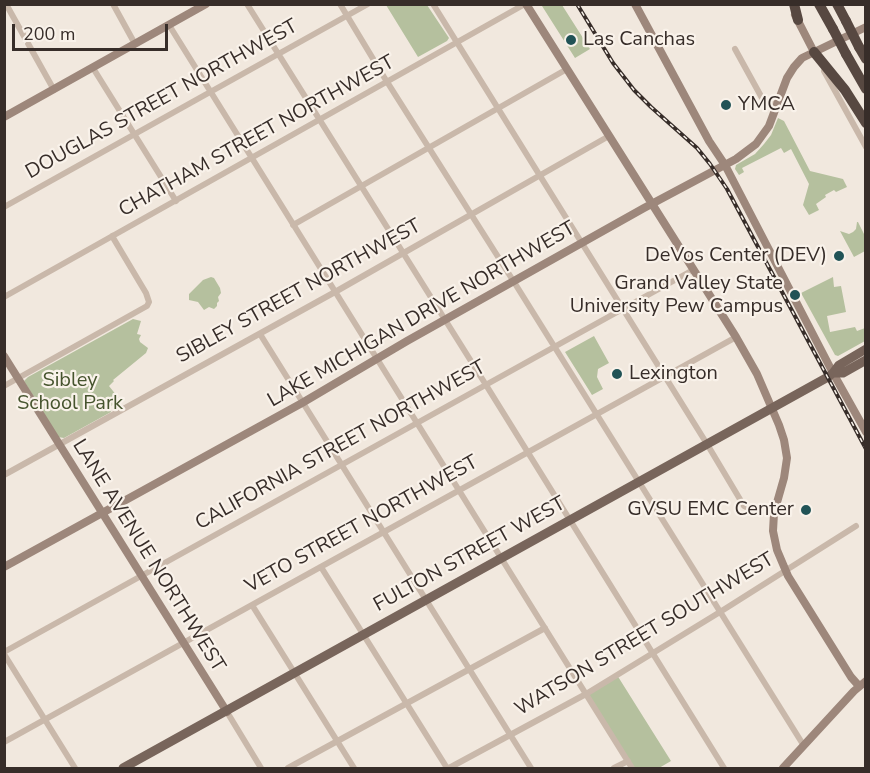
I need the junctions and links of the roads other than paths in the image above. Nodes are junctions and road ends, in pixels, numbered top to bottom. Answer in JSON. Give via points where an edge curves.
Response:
{"nodes":[{"id":1,"x":6,"y":4,"type":"edge"},
{"id":2,"x":113,"y":4,"type":"edge"},
{"id":3,"x":206,"y":4,"type":"edge"},
{"id":4,"x":247,"y":4,"type":"edge"},
{"id":5,"x":340,"y":4,"type":"edge"},
{"id":6,"x":368,"y":4,"type":"edge"},
{"id":7,"x":433,"y":4,"type":"edge"},
{"id":8,"x":525,"y":4,"type":"edge"},
{"id":9,"x":635,"y":4,"type":"edge"},
{"id":10,"x":791,"y":4,"type":"edge"},
{"id":11,"x":819,"y":4,"type":"edge"},
{"id":12,"x":837,"y":4,"type":"edge"},
{"id":13,"x":347,"y":16,"type":"junction"},
{"id":14,"x":798,"y":20,"type":"joint"},
{"id":15,"x":169,"y":25,"type":"junction"},
{"id":16,"x":866,"y":27,"type":"edge"},
{"id":17,"x":456,"y":43,"type":"junction"},
{"id":18,"x":135,"y":44,"type":"junction"},
{"id":19,"x":735,"y":49,"type":"dead end"},
{"id":20,"x":814,"y":52,"type":"junction"},
{"id":21,"x":278,"y":54,"type":"junction"},
{"id":22,"x":866,"y":58,"type":"edge"},
{"id":23,"x":93,"y":68,"type":"junction"},
{"id":24,"x":567,"y":69,"type":"junction"},
{"id":25,"x":387,"y":82,"type":"junction"},
{"id":26,"x":866,"y":89,"type":"edge"},
{"id":27,"x":54,"y":90,"type":"junction"},
{"id":28,"x":211,"y":92,"type":"junction"},
{"id":29,"x":777,"y":106,"type":"junction"},
{"id":30,"x":497,"y":108,"type":"junction"},
{"id":31,"x":4,"y":117,"type":"edge"},
{"id":32,"x":318,"y":120,"type":"junction"},
{"id":33,"x":866,"y":123,"type":"edge"},
{"id":34,"x":135,"y":134,"type":"junction"},
{"id":35,"x":609,"y":136,"type":"junction"},
{"id":36,"x":428,"y":147,"type":"junction"},
{"id":37,"x":866,"y":147,"type":"edge"},
{"id":38,"x":252,"y":158,"type":"junction"},
{"id":39,"x":725,"y":165,"type":"junction"},
{"id":40,"x":540,"y":176,"type":"junction"},
{"id":41,"x":360,"y":186,"type":"junction"},
{"id":42,"x":176,"y":201,"type":"junction"},
{"id":43,"x":651,"y":204,"type":"junction"},
{"id":44,"x":4,"y":207,"type":"edge"},
{"id":45,"x":471,"y":215,"type":"junction"},
{"id":46,"x":294,"y":225,"type":"junction"},
{"id":47,"x":112,"y":236,"type":"junction"},
{"id":48,"x":582,"y":244,"type":"junction"},
{"id":49,"x":403,"y":254,"type":"junction"},
{"id":50,"x":693,"y":270,"type":"junction"},
{"id":51,"x":514,"y":282,"type":"junction"},
{"id":52,"x":335,"y":292,"type":"junction"},
{"id":53,"x":4,"y":297,"type":"edge"},
{"id":54,"x":622,"y":309,"type":"junction"},
{"id":55,"x":445,"y":320,"type":"junction"},
{"id":56,"x":260,"y":334,"type":"junction"},
{"id":57,"x":736,"y":337,"type":"junction"},
{"id":58,"x":554,"y":347,"type":"junction"},
{"id":59,"x":866,"y":350,"type":"edge"},
{"id":60,"x":4,"y":356,"type":"edge"},
{"id":61,"x":377,"y":359,"type":"junction"},
{"id":62,"x":866,"y":360,"type":"edge"},
{"id":63,"x":833,"y":374,"type":"junction"},
{"id":64,"x":665,"y":376,"type":"junction"},
{"id":65,"x":18,"y":378,"type":"junction"},
{"id":66,"x":486,"y":385,"type":"junction"},
{"id":67,"x":4,"y":386,"type":"edge"},
{"id":68,"x":302,"y":403,"type":"junction"},
{"id":69,"x":772,"y":408,"type":"junction"},
{"id":70,"x":596,"y":414,"type":"junction"},
{"id":71,"x":417,"y":423,"type":"junction"},
{"id":72,"x":866,"y":432,"type":"edge"},
{"id":73,"x":707,"y":444,"type":"junction"},
{"id":74,"x":59,"y":445,"type":"junction"},
{"id":75,"x":528,"y":452,"type":"junction"},
{"id":76,"x":341,"y":465,"type":"junction"},
{"id":77,"x":4,"y":475,"type":"edge"},
{"id":78,"x":638,"y":483,"type":"junction"},
{"id":79,"x":460,"y":490,"type":"junction"},
{"id":80,"x":753,"y":511,"type":"dead end"},
{"id":81,"x":102,"y":513,"type":"junction"},
{"id":82,"x":569,"y":520,"type":"junction"},
{"id":83,"x":856,"y":526,"type":"dead end"},
{"id":84,"x":383,"y":532,"type":"junction"},
{"id":85,"x":501,"y":558,"type":"junction"},
{"id":86,"x":4,"y":567,"type":"edge"},
{"id":87,"x":321,"y":567,"type":"junction"},
{"id":88,"x":784,"y":570,"type":"junction"},
{"id":89,"x":141,"y":576,"type":"junction"},
{"id":90,"x":425,"y":600,"type":"junction"},
{"id":91,"x":252,"y":605,"type":"junction"},
{"id":92,"x":720,"y":612,"type":"junction"},
{"id":93,"x":545,"y":628,"type":"junction"},
{"id":94,"x":363,"y":636,"type":"junction"},
{"id":95,"x":183,"y":644,"type":"junction"},
{"id":96,"x":4,"y":653,"type":"edge"},
{"id":97,"x":652,"y":653,"type":"junction"},
{"id":98,"x":468,"y":670,"type":"junction"},
{"id":99,"x":295,"y":674,"type":"junction"},
{"id":100,"x":862,"y":683,"type":"edge"},
{"id":101,"x":586,"y":694,"type":"junction"},
{"id":102,"x":406,"y":704,"type":"junction"},
{"id":103,"x":227,"y":712,"type":"junction"},
{"id":104,"x":46,"y":720,"type":"junction"},
{"id":105,"x":510,"y":736,"type":"junction"},
{"id":106,"x":4,"y":742,"type":"edge"},
{"id":107,"x":337,"y":742,"type":"junction"},
{"id":108,"x":804,"y":746,"type":"junction"},
{"id":109,"x":628,"y":761,"type":"junction"},
{"id":110,"x":75,"y":768,"type":"edge"},
{"id":111,"x":123,"y":768,"type":"edge"},
{"id":112,"x":261,"y":768,"type":"edge"},
{"id":113,"x":288,"y":768,"type":"edge"},
{"id":114,"x":354,"y":768,"type":"edge"},
{"id":115,"x":448,"y":768,"type":"edge"},
{"id":116,"x":531,"y":768,"type":"edge"},
{"id":117,"x":614,"y":768,"type":"edge"},
{"id":118,"x":632,"y":768,"type":"edge"},
{"id":119,"x":724,"y":768,"type":"edge"},
{"id":120,"x":783,"y":768,"type":"edge"}],
"edges":[{"from":1,"to":27,"type":"street"},
{"from":2,"to":18,"type":"street"},
{"from":3,"to":15,"type":"street"},
{"from":4,"to":21,"type":"street"},
{"from":5,"to":13,"type":"street"},
{"from":6,"to":13,"type":"street","name":"DOUGLAS STREET NORTHWEST"},
{"from":7,"to":17,"type":"street"},
{"from":8,"to":17,"type":"street","name":"CHATHAM STREET NORTHWEST"},
{"from":8,"to":24,"type":"street"},
{"from":9,"to":39,"type":"street"},
{"from":10,"to":14,"type":"highway"},
{"from":11,"to":26,"type":"highway","bridge":true},
{"from":12,"to":22,"type":"highway","bridge":true},
{"from":13,"to":21,"type":"street","name":"DOUGLAS STREET NORTHWEST"},
{"from":13,"to":25,"type":"street"},
{"from":14,"to":20,"type":"street"},
{"from":15,"to":18,"type":"street"},
{"from":15,"to":28,"type":"street"},
{"from":16,"to":20,"type":"street","name":"LAKE MICHIGAN DRIVE NORTHWEST"},
{"from":17,"to":25,"type":"street","name":"CHATHAM STREET NORTHWEST"},
{"from":17,"to":30,"type":"street"},
{"from":18,"to":23,"type":"street"},
{"from":19,"to":29,"type":"street","via":[[762,98]]},
{"from":20,"to":29,"type":"street","name":"LAKE MICHIGAN DRIVE NORTHWEST","via":[[802,58],[786,78]]},
{"from":20,"to":33,"type":"highway"},
{"from":20,"to":37,"type":"street"},
{"from":21,"to":28,"type":"street","name":"DOUGLAS STREET NORTHWEST"},
{"from":21,"to":32,"type":"street"},
{"from":23,"to":27,"type":"street"},
{"from":23,"to":34,"type":"street"},
{"from":24,"to":30,"type":"street"},
{"from":24,"to":35,"type":"street"},
{"from":25,"to":32,"type":"street","name":"CHATHAM STREET NORTHWEST"},
{"from":25,"to":36,"type":"street"},
{"from":27,"to":31,"type":"street"},
{"from":28,"to":34,"type":"street","name":"DOUGLAS STREET NORTHWEST"},
{"from":28,"to":38,"type":"street"},
{"from":29,"to":39,"type":"street","name":"LAKE MICHIGAN DRIVE NORTHWEST","via":[[756,144]]},
{"from":30,"to":36,"type":"street"},
{"from":30,"to":40,"type":"street"},
{"from":32,"to":38,"type":"street","name":"CHATHAM STREET NORTHWEST"},
{"from":32,"to":41,"type":"street"},
{"from":34,"to":42,"type":"street"},
{"from":34,"to":44,"type":"street","name":"DOUGLAS STREET NORTHWEST"},
{"from":35,"to":40,"type":"street","name":"SIBLEY STREET NORTHWEST"},
{"from":35,"to":43,"type":"street"},
{"from":36,"to":41,"type":"street"},
{"from":36,"to":45,"type":"street"},
{"from":38,"to":42,"type":"street","name":"CHATHAM STREET NORTHWEST"},
{"from":38,"to":46,"type":"street"},
{"from":39,"to":43,"type":"street","name":"LAKE MICHIGAN DRIVE NORTHWEST"},
{"from":39,"to":63,"type":"street"},
{"from":40,"to":45,"type":"street","name":"SIBLEY STREET NORTHWEST"},
{"from":40,"to":48,"type":"street"},
{"from":41,"to":46,"type":"street"},
{"from":41,"to":49,"type":"street"},
{"from":42,"to":47,"type":"street","name":"CHATHAM STREET NORTHWEST"},
{"from":43,"to":48,"type":"street","name":"LAKE MICHIGAN DRIVE NORTHWEST"},
{"from":43,"to":50,"type":"street"},
{"from":45,"to":49,"type":"street","name":"SIBLEY STREET NORTHWEST"},
{"from":45,"to":51,"type":"street"},
{"from":46,"to":52,"type":"street"},
{"from":47,"to":53,"type":"street","name":"CHATHAM STREET NORTHWEST"},
{"from":47,"to":65,"type":"street","via":[[149,298],[148,304]]},
{"from":48,"to":51,"type":"street","name":"LAKE MICHIGAN DRIVE NORTHWEST"},
{"from":48,"to":54,"type":"street"},
{"from":49,"to":52,"type":"street","name":"SIBLEY STREET NORTHWEST"},
{"from":49,"to":55,"type":"street"},
{"from":50,"to":54,"type":"street","name":"CALIFORNIA STREET NORTHWEST"},
{"from":50,"to":57,"type":"street"},
{"from":51,"to":55,"type":"street","name":"LAKE MICHIGAN DRIVE NORTHWEST"},
{"from":51,"to":58,"type":"street"},
{"from":52,"to":56,"type":"street","name":"SIBLEY STREET NORTHWEST"},
{"from":52,"to":61,"type":"street"},
{"from":54,"to":58,"type":"street","name":"CALIFORNIA STREET NORTHWEST"},
{"from":54,"to":64,"type":"street"},
{"from":55,"to":61,"type":"street","name":"LAKE MICHIGAN DRIVE NORTHWEST"},
{"from":55,"to":66,"type":"street"},
{"from":56,"to":68,"type":"street"},
{"from":56,"to":74,"type":"street","name":"SIBLEY STREET NORTHWEST"},
{"from":57,"to":64,"type":"street","name":"VETO STREET NORTHWEST"},
{"from":57,"to":69,"type":"street"},
{"from":58,"to":66,"type":"street","name":"CALIFORNIA STREET NORTHWEST"},
{"from":58,"to":70,"type":"street"},
{"from":59,"to":63,"type":"main road","name":"FULTON STREET WEST","via":[[839,365]]},
{"from":60,"to":65,"type":"street","name":"LANE AVENUE NORTHWEST"},
{"from":61,"to":68,"type":"street","name":"LAKE MICHIGAN DRIVE NORTHWEST"},
{"from":61,"to":71,"type":"street"},
{"from":62,"to":63,"type":"main road","name":"FULTON STREET WEST"},
{"from":63,"to":69,"type":"main road","name":"FULTON STREET WEST"},
{"from":63,"to":72,"type":"street"},
{"from":64,"to":70,"type":"street","name":"VETO STREET NORTHWEST"},
{"from":64,"to":73,"type":"street"},
{"from":65,"to":67,"type":"street"},
{"from":65,"to":74,"type":"street","name":"LANE AVENUE NORTHWEST"},
{"from":66,"to":71,"type":"street","name":"CALIFORNIA STREET NORTHWEST"},
{"from":66,"to":75,"type":"street"},
{"from":68,"to":76,"type":"street"},
{"from":68,"to":81,"type":"street","name":"LAKE MICHIGAN DRIVE NORTHWEST"},
{"from":69,"to":73,"type":"main road","name":"FULTON STREET WEST"},
{"from":69,"to":88,"type":"street","via":[[787,458],[773,531]]},
{"from":70,"to":75,"type":"street","name":"VETO STREET NORTHWEST"},
{"from":70,"to":78,"type":"street"},
{"from":71,"to":76,"type":"street","name":"CALIFORNIA STREET NORTHWEST"},
{"from":71,"to":79,"type":"street"},
{"from":73,"to":78,"type":"main road","name":"FULTON STREET WEST"},
{"from":73,"to":80,"type":"street","via":[[744,506]]},
{"from":74,"to":77,"type":"street","name":"SIBLEY STREET NORTHWEST"},
{"from":74,"to":81,"type":"street","name":"LANE AVENUE NORTHWEST"},
{"from":75,"to":79,"type":"street","name":"VETO STREET NORTHWEST"},
{"from":75,"to":82,"type":"street"},
{"from":76,"to":84,"type":"street"},
{"from":76,"to":89,"type":"street","name":"CALIFORNIA STREET NORTHWEST"},
{"from":78,"to":82,"type":"main road","name":"FULTON STREET WEST"},
{"from":78,"to":92,"type":"street"},
{"from":79,"to":84,"type":"street","name":"VETO STREET NORTHWEST"},
{"from":79,"to":85,"type":"street"},
{"from":81,"to":86,"type":"street","name":"LAKE MICHIGAN DRIVE NORTHWEST"},
{"from":81,"to":89,"type":"street","name":"LANE AVENUE NORTHWEST"},
{"from":82,"to":85,"type":"main road","name":"FULTON STREET WEST"},
{"from":82,"to":97,"type":"street"},
{"from":83,"to":88,"type":"street","name":"WATSON STREET SOUTHWEST"},
{"from":84,"to":87,"type":"street","name":"VETO STREET NORTHWEST"},
{"from":84,"to":90,"type":"street"},
{"from":85,"to":90,"type":"main road","name":"FULTON STREET WEST"},
{"from":85,"to":93,"type":"street"},
{"from":87,"to":91,"type":"street","name":"VETO STREET NORTHWEST"},
{"from":87,"to":94,"type":"street"},
{"from":88,"to":92,"type":"street","name":"WATSON STREET SOUTHWEST"},
{"from":88,"to":100,"type":"street","via":[[854,681]]},
{"from":89,"to":95,"type":"street","name":"LANE AVENUE NORTHWEST"},
{"from":89,"to":96,"type":"street","name":"CALIFORNIA STREET NORTHWEST"},
{"from":90,"to":94,"type":"main road","name":"FULTON STREET WEST"},
{"from":90,"to":98,"type":"street"},
{"from":91,"to":95,"type":"street","name":"VETO STREET NORTHWEST"},
{"from":91,"to":99,"type":"street"},
{"from":92,"to":97,"type":"street","name":"WATSON STREET SOUTHWEST"},
{"from":92,"to":108,"type":"street"},
{"from":93,"to":98,"type":"street"},
{"from":93,"to":101,"type":"street"},
{"from":94,"to":99,"type":"main road","name":"FULTON STREET WEST"},
{"from":94,"to":102,"type":"street"},
{"from":95,"to":103,"type":"street","name":"LANE AVENUE NORTHWEST"},
{"from":95,"to":104,"type":"street","name":"VETO STREET NORTHWEST"},
{"from":96,"to":104,"type":"street"},
{"from":97,"to":101,"type":"street","name":"WATSON STREET SOUTHWEST"},
{"from":97,"to":119,"type":"street"},
{"from":98,"to":102,"type":"street"},
{"from":98,"to":105,"type":"street"},
{"from":99,"to":103,"type":"main road","name":"FULTON STREET WEST"},
{"from":99,"to":107,"type":"street"},
{"from":100,"to":108,"type":"street"},
{"from":101,"to":105,"type":"street","name":"WATSON STREET SOUTHWEST"},
{"from":101,"to":109,"type":"street"},
{"from":102,"to":107,"type":"street"},
{"from":102,"to":115,"type":"street"},
{"from":103,"to":111,"type":"main road","name":"FULTON STREET WEST"},
{"from":103,"to":112,"type":"street"},
{"from":104,"to":106,"type":"street","name":"VETO STREET NORTHWEST"},
{"from":104,"to":110,"type":"street"},
{"from":105,"to":115,"type":"street","name":"WATSON STREET SOUTHWEST"},
{"from":105,"to":116,"type":"street"},
{"from":107,"to":113,"type":"street"},
{"from":107,"to":114,"type":"street"},
{"from":108,"to":120,"type":"street"},
{"from":109,"to":117,"type":"street"},
{"from":109,"to":118,"type":"street"}]}
